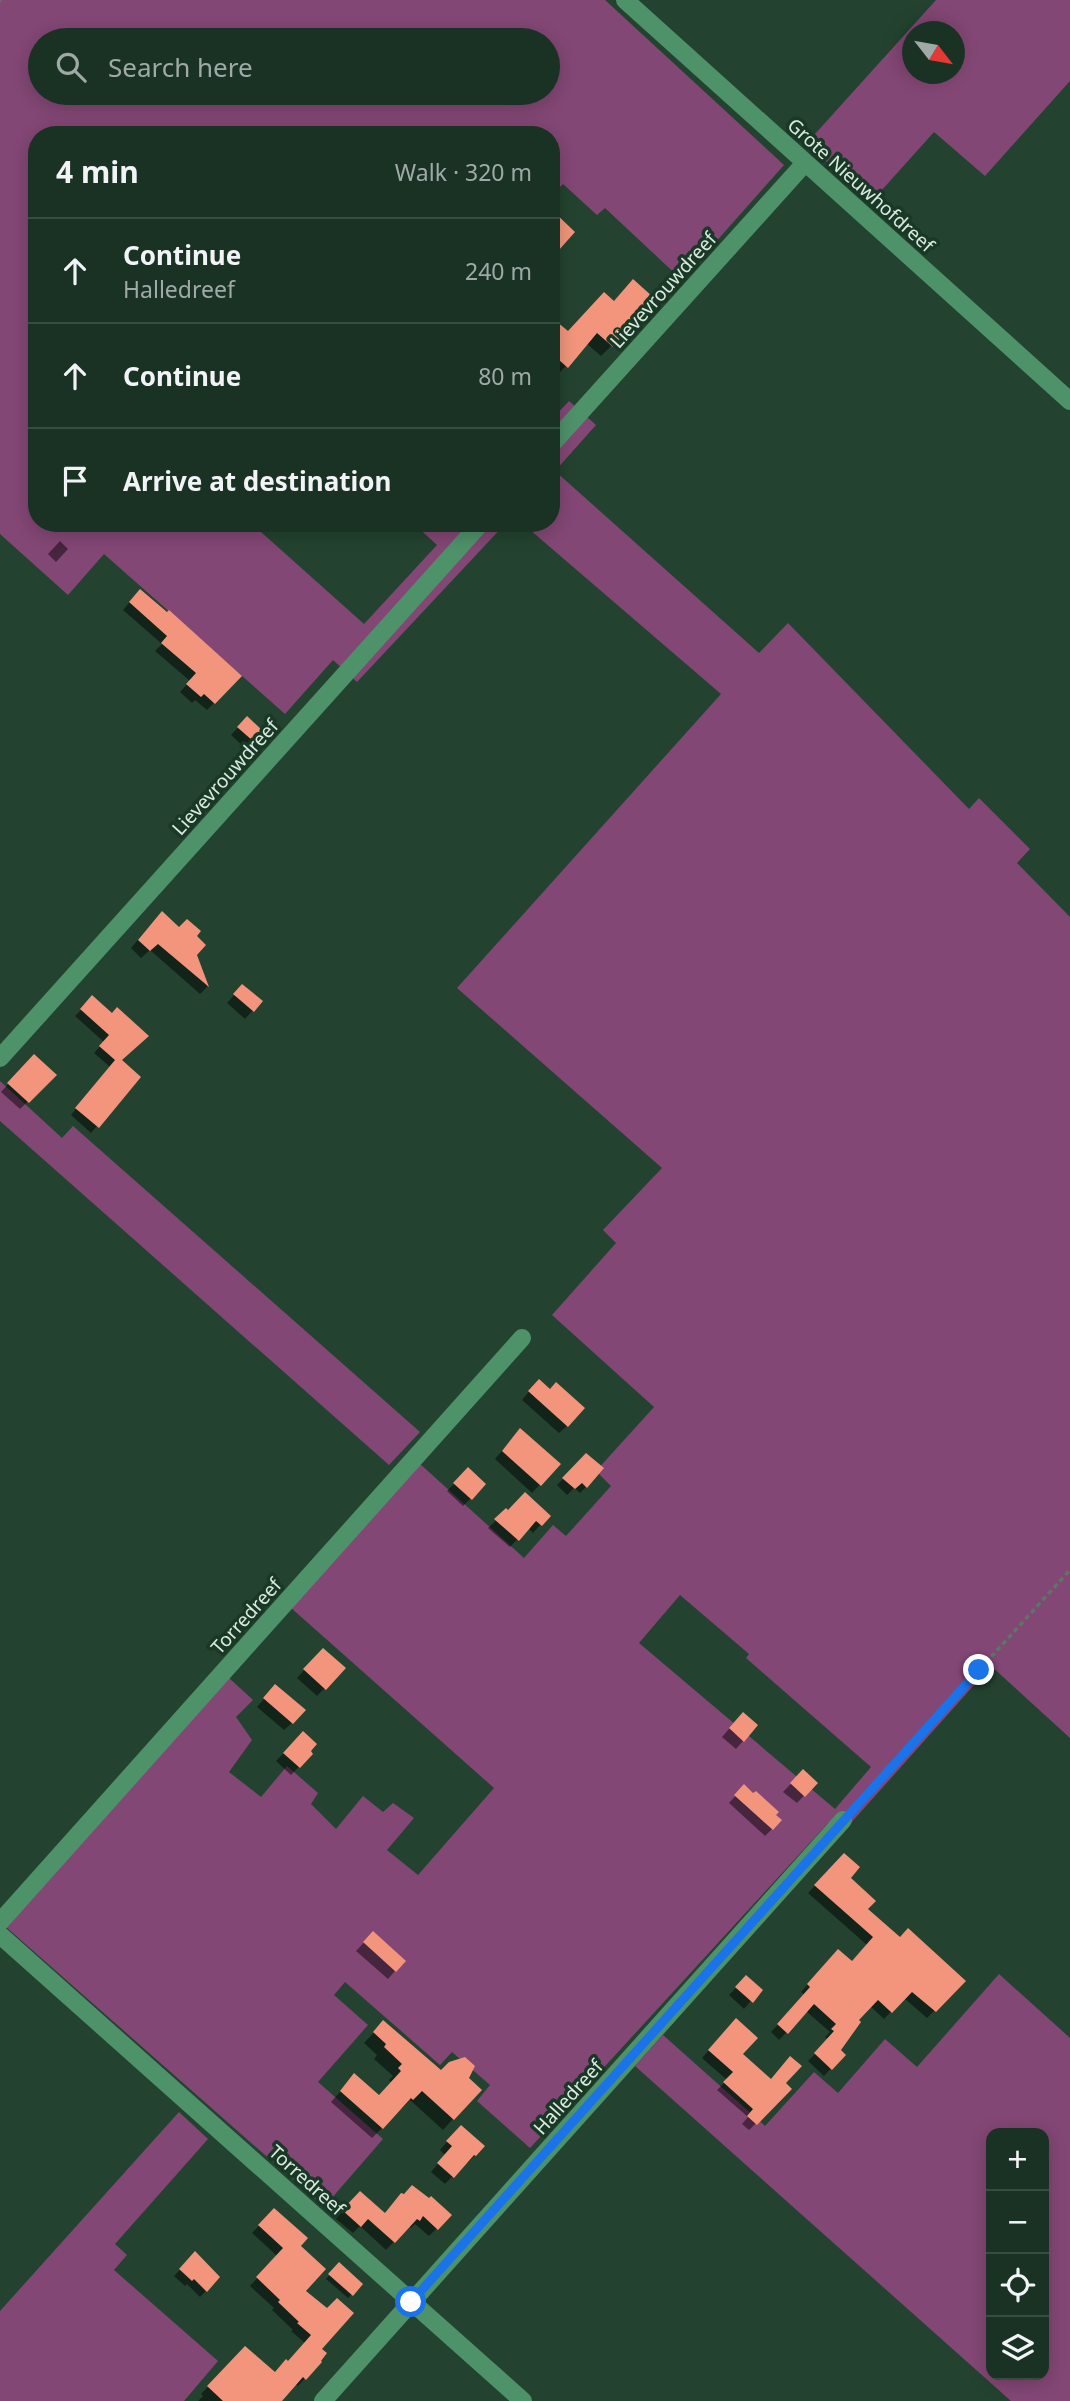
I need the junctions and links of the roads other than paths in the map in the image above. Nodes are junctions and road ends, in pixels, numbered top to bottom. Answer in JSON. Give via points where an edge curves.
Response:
{"nodes":[{"id":1,"x":625,"y":0,"type":"edge"},
{"id":2,"x":806,"y":163,"type":"junction"},
{"id":3,"x":1070,"y":401,"type":"edge"},
{"id":4,"x":560,"y":435,"type":"edge"},
{"id":5,"x":473,"y":532,"type":"edge"},
{"id":6,"x":0,"y":1058,"type":"edge"},
{"id":7,"x":522,"y":1338,"type":"dead end"},
{"id":8,"x":843,"y":1820,"type":"road end"},
{"id":9,"x":0,"y":1922,"type":"edge"},
{"id":10,"x":0,"y":1935,"type":"edge"},
{"id":11,"x":411,"y":2302,"type":"junction"},
{"id":12,"x":323,"y":2401,"type":"edge"},
{"id":13,"x":523,"y":2401,"type":"edge"}],
"edges":[{"from":1,"to":2,"type":"street","name":"Grote Nieuwhofdreef"},
{"from":2,"to":3,"type":"street","name":"Grote Nieuwhofdreef"},
{"from":2,"to":4,"type":"street","name":"Lievevrouwdreef"},
{"from":5,"to":6,"type":"street","name":"Lievevrouwdreef"},
{"from":7,"to":9,"type":"street","name":"Torredreef"},
{"from":8,"to":11,"type":"street","name":"Halledreef"},
{"from":10,"to":11,"type":"street","name":"Torredreef"},
{"from":11,"to":12,"type":"street","name":"Halledreef"},
{"from":11,"to":13,"type":"street","name":"Torredreef"}]}
